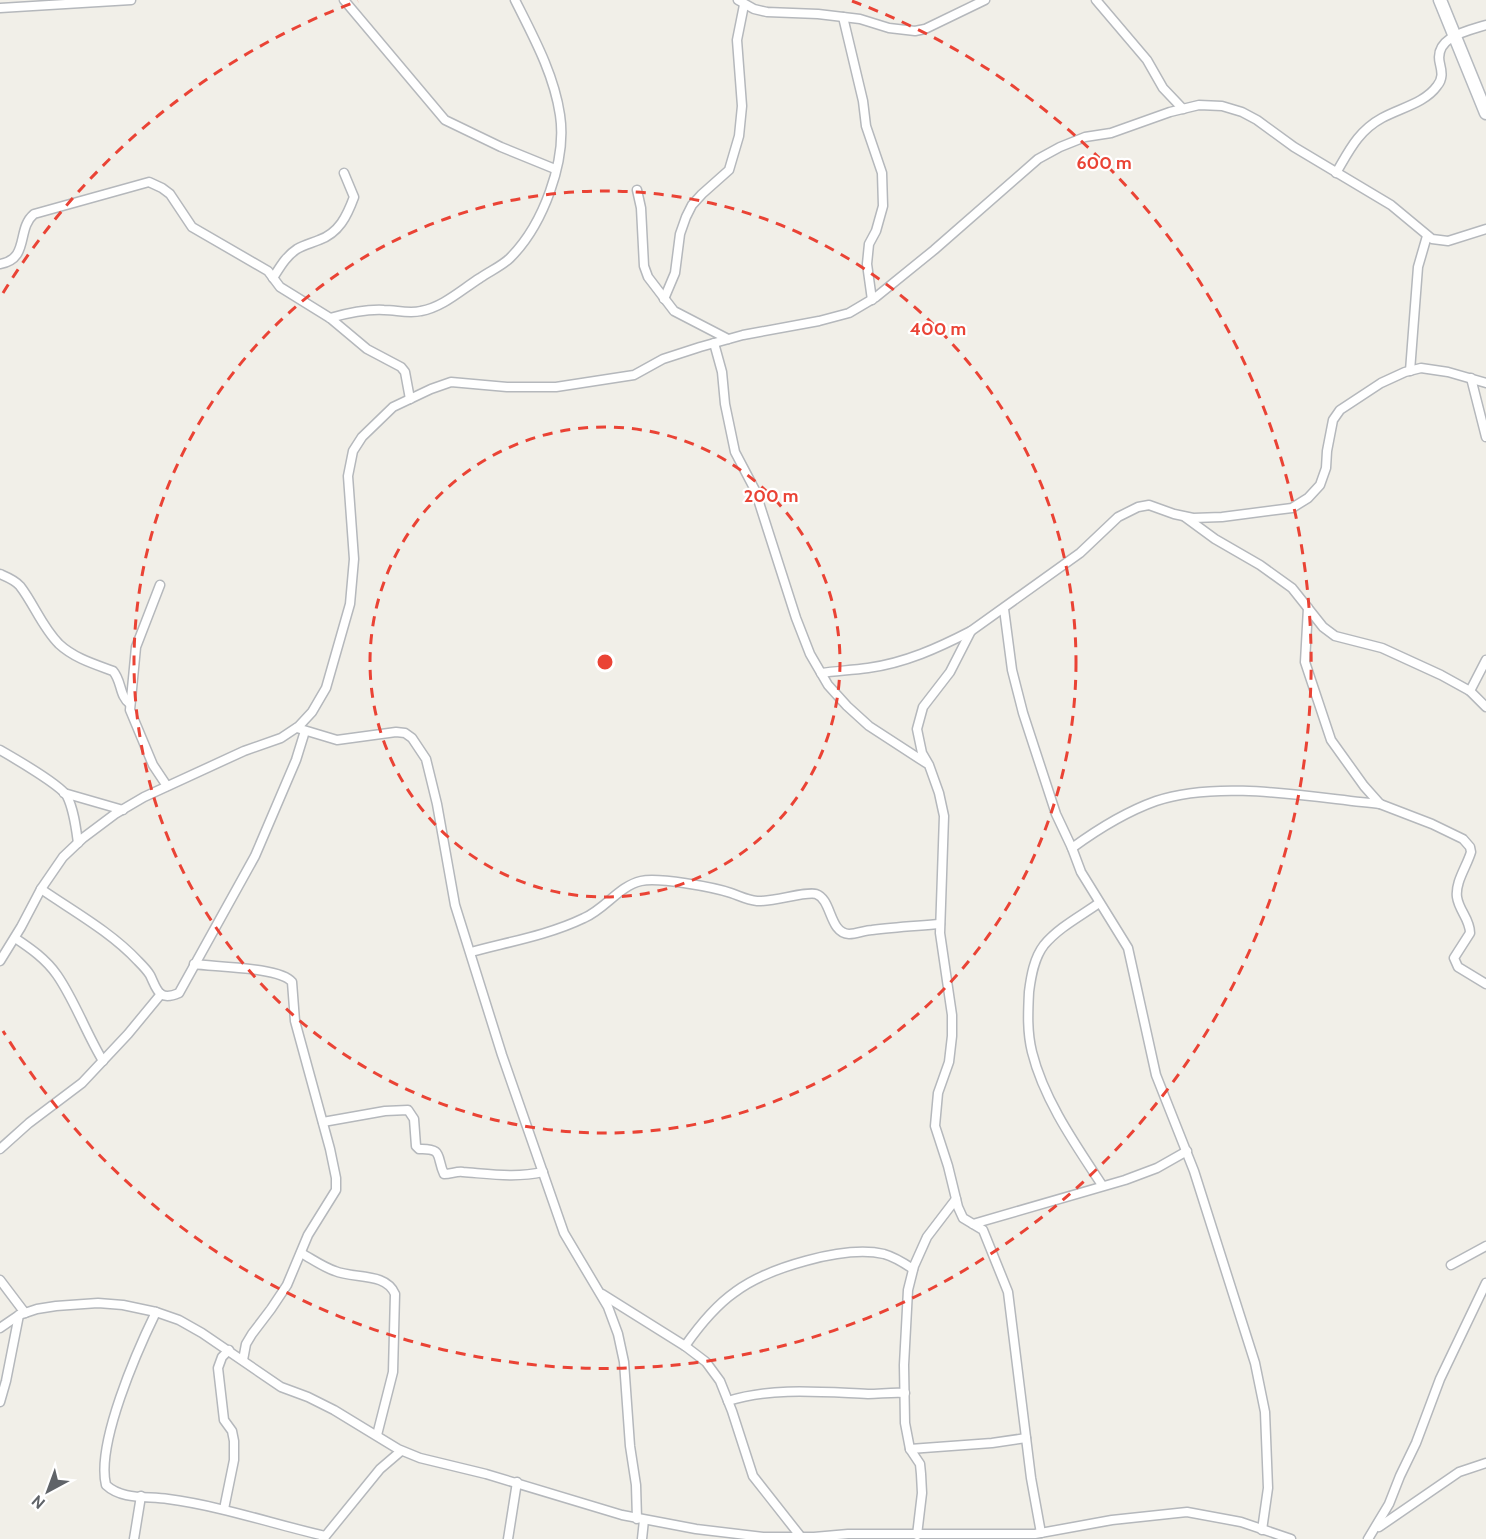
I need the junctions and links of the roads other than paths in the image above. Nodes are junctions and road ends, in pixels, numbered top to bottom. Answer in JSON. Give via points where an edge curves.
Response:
{"nodes":[{"id":1,"x":131,"y":0,"type":"edge"},
{"id":2,"x":344,"y":0,"type":"edge"},
{"id":3,"x":515,"y":0,"type":"edge"},
{"id":4,"x":985,"y":0,"type":"edge"},
{"id":5,"x":1096,"y":0,"type":"edge"},
{"id":6,"x":1440,"y":0,"type":"edge"},
{"id":7,"x":741,"y":3,"type":"edge"},
{"id":8,"x":0,"y":8,"type":"edge"},
{"id":9,"x":843,"y":17,"type":"junction"},
{"id":10,"x":1486,"y":25,"type":"edge"},
{"id":11,"x":1454,"y":35,"type":"junction"},
{"id":12,"x":1183,"y":109,"type":"junction"},
{"id":13,"x":1486,"y":113,"type":"edge"},
{"id":14,"x":555,"y":169,"type":"junction"},
{"id":15,"x":344,"y":173,"type":"dead end"},
{"id":16,"x":1336,"y":173,"type":"junction"},
{"id":17,"x":637,"y":190,"type":"dead end"},
{"id":18,"x":1486,"y":230,"type":"edge"},
{"id":19,"x":1427,"y":236,"type":"junction"},
{"id":20,"x":0,"y":264,"type":"edge"},
{"id":21,"x":273,"y":278,"type":"junction"},
{"id":22,"x":664,"y":299,"type":"junction"},
{"id":23,"x":872,"y":300,"type":"junction"},
{"id":24,"x":330,"y":318,"type":"junction"},
{"id":25,"x":728,"y":339,"type":"junction"},
{"id":26,"x":714,"y":343,"type":"junction"},
{"id":27,"x":1410,"y":370,"type":"junction"},
{"id":28,"x":1471,"y":378,"type":"junction"},
{"id":29,"x":1486,"y":383,"type":"edge"},
{"id":30,"x":410,"y":399,"type":"junction"},
{"id":31,"x":1486,"y":437,"type":"edge"},
{"id":32,"x":1184,"y":516,"type":"junction"},
{"id":33,"x":0,"y":574,"type":"edge"},
{"id":34,"x":160,"y":585,"type":"dead end"},
{"id":35,"x":1308,"y":608,"type":"junction"},
{"id":36,"x":1004,"y":609,"type":"junction"},
{"id":37,"x":971,"y":631,"type":"junction"},
{"id":38,"x":1486,"y":660,"type":"edge"},
{"id":39,"x":821,"y":673,"type":"junction"},
{"id":40,"x":1470,"y":691,"type":"junction"},
{"id":41,"x":130,"y":704,"type":"junction"},
{"id":42,"x":1486,"y":707,"type":"edge"},
{"id":43,"x":301,"y":729,"type":"junction"},
{"id":44,"x":0,"y":750,"type":"edge"},
{"id":45,"x":929,"y":765,"type":"junction"},
{"id":46,"x":167,"y":786,"type":"junction"},
{"id":47,"x":64,"y":793,"type":"junction"},
{"id":48,"x":1380,"y":804,"type":"junction"},
{"id":49,"x":123,"y":810,"type":"junction"},
{"id":50,"x":78,"y":843,"type":"junction"},
{"id":51,"x":1072,"y":848,"type":"junction"},
{"id":52,"x":41,"y":889,"type":"junction"},
{"id":53,"x":1099,"y":903,"type":"junction"},
{"id":54,"x":940,"y":924,"type":"junction"},
{"id":55,"x":15,"y":938,"type":"junction"},
{"id":56,"x":471,"y":952,"type":"junction"},
{"id":57,"x":0,"y":961,"type":"edge"},
{"id":58,"x":194,"y":964,"type":"junction"},
{"id":59,"x":1486,"y":984,"type":"edge"},
{"id":60,"x":160,"y":994,"type":"junction"},
{"id":61,"x":103,"y":1061,"type":"junction"},
{"id":62,"x":323,"y":1122,"type":"junction"},
{"id":63,"x":0,"y":1149,"type":"edge"},
{"id":64,"x":1187,"y":1151,"type":"junction"},
{"id":65,"x":543,"y":1172,"type":"junction"},
{"id":66,"x":1102,"y":1185,"type":"junction"},
{"id":67,"x":956,"y":1199,"type":"junction"},
{"id":68,"x":974,"y":1224,"type":"junction"},
{"id":69,"x":1486,"y":1246,"type":"edge"},
{"id":70,"x":301,"y":1253,"type":"junction"},
{"id":71,"x":1450,"y":1264,"type":"dead end"},
{"id":72,"x":913,"y":1269,"type":"junction"},
{"id":73,"x":0,"y":1280,"type":"edge"},
{"id":74,"x":1486,"y":1283,"type":"edge"},
{"id":75,"x":599,"y":1292,"type":"junction"},
{"id":76,"x":156,"y":1312,"type":"junction"},
{"id":77,"x":22,"y":1314,"type":"junction"},
{"id":78,"x":0,"y":1328,"type":"edge"},
{"id":79,"x":685,"y":1346,"type":"junction"},
{"id":80,"x":229,"y":1350,"type":"junction"},
{"id":81,"x":243,"y":1360,"type":"junction"},
{"id":82,"x":905,"y":1393,"type":"junction"},
{"id":83,"x":728,"y":1401,"type":"junction"},
{"id":84,"x":0,"y":1402,"type":"edge"},
{"id":85,"x":377,"y":1435,"type":"junction"},
{"id":86,"x":1026,"y":1437,"type":"junction"},
{"id":87,"x":910,"y":1449,"type":"junction"},
{"id":88,"x":401,"y":1451,"type":"junction"},
{"id":89,"x":1486,"y":1463,"type":"edge"},
{"id":90,"x":517,"y":1482,"type":"junction"},
{"id":91,"x":141,"y":1496,"type":"junction"},
{"id":92,"x":224,"y":1509,"type":"junction"},
{"id":93,"x":641,"y":1519,"type":"junction"},
{"id":94,"x":1262,"y":1530,"type":"junction"},
{"id":95,"x":1374,"y":1530,"type":"junction"},
{"id":96,"x":1041,"y":1533,"type":"junction"},
{"id":97,"x":917,"y":1535,"type":"junction"},
{"id":98,"x":801,"y":1537,"type":"junction"},
{"id":99,"x":1023,"y":1537,"type":"edge"},
{"id":100,"x":324,"y":1538,"type":"edge"},
{"id":101,"x":784,"y":1538,"type":"edge"},
{"id":102,"x":134,"y":1539,"type":"edge"},
{"id":103,"x":508,"y":1539,"type":"edge"},
{"id":104,"x":642,"y":1539,"type":"edge"},
{"id":105,"x":1292,"y":1539,"type":"edge"},
{"id":106,"x":1368,"y":1539,"type":"edge"}],
"edges":[{"from":1,"to":8,"type":"street"},
{"from":2,"to":14,"type":"street","via":[[445,120]]},
{"from":3,"to":14,"type":"street","via":[[551,77],[560,116]]},
{"from":4,"to":9,"type":"street","via":[[915,31]]},
{"from":5,"to":12,"type":"street"},
{"from":6,"to":11,"type":"main road"},
{"from":7,"to":9,"type":"street","via":[[767,12]]},
{"from":7,"to":22,"type":"street","via":[[737,40],[742,106],[739,136],[729,170],[702,194],[686,217],[675,273]]},
{"from":9,"to":23,"type":"street","via":[[866,126],[882,174],[883,206],[869,244],[867,264]]},
{"from":10,"to":11,"type":"street"},
{"from":11,"to":13,"type":"main road"},
{"from":11,"to":16,"type":"street","via":[[1439,51],[1442,71],[1437,86],[1359,134]]},
{"from":12,"to":16,"type":"street","via":[[1222,106],[1242,112]]},
{"from":12,"to":23,"type":"street","via":[[1085,138],[1038,159]]},
{"from":14,"to":24,"type":"street","via":[[550,191],[522,244],[508,260],[444,303],[421,311],[357,311]]},
{"from":15,"to":21,"type":"street","via":[[354,198],[340,226],[321,240],[298,248]]},
{"from":16,"to":19,"type":"street","via":[[1391,205]]},
{"from":17,"to":22,"type":"street","via":[[645,266]]},
{"from":18,"to":19,"type":"street","via":[[1449,241]]},
{"from":19,"to":27,"type":"street","via":[[1418,267]]},
{"from":20,"to":21,"type":"street","via":[[16,256],[34,214],[150,182],[170,194],[192,226],[268,271]]},
{"from":21,"to":24,"type":"street","via":[[287,292]]},
{"from":22,"to":25,"type":"street","via":[[674,311]]},
{"from":23,"to":25,"type":"street","via":[[839,316]]},
{"from":24,"to":30,"type":"street","via":[[367,349],[401,367]]},
{"from":25,"to":26,"type":"street"},
{"from":26,"to":30,"type":"street","via":[[663,359],[634,375],[556,387],[451,382]]},
{"from":26,"to":39,"type":"street","via":[[735,452],[755,490],[796,618]]},
{"from":27,"to":28,"type":"street","via":[[1421,368]]},
{"from":27,"to":32,"type":"street","via":[[1381,383],[1340,410],[1329,435],[1323,477],[1308,498],[1292,508],[1260,513]]},
{"from":28,"to":29,"type":"street"},
{"from":28,"to":31,"type":"street"},
{"from":30,"to":43,"type":"street","via":[[378,419],[353,451],[348,476],[354,559],[350,604],[326,688]]},
{"from":32,"to":35,"type":"street","via":[[1292,588]]},
{"from":32,"to":36,"type":"street","via":[[1149,506],[1118,517],[1080,553]]},
{"from":33,"to":41,"type":"street","via":[[20,586],[64,648],[113,671]]},
{"from":34,"to":41,"type":"street","via":[[136,647]]},
{"from":35,"to":40,"type":"street","via":[[1335,636],[1382,648]]},
{"from":35,"to":48,"type":"street","via":[[1305,662],[1331,740]]},
{"from":36,"to":37,"type":"street"},
{"from":36,"to":51,"type":"street","via":[[1012,670],[1023,713],[1056,814]]},
{"from":37,"to":39,"type":"street","via":[[905,660]]},
{"from":37,"to":45,"type":"street","via":[[950,672],[923,707],[917,729]]},
{"from":38,"to":40,"type":"street"},
{"from":39,"to":45,"type":"street","via":[[869,726]]},
{"from":40,"to":42,"type":"street"},
{"from":41,"to":46,"type":"street","via":[[139,736]]},
{"from":43,"to":46,"type":"street"},
{"from":43,"to":56,"type":"street","via":[[337,740],[405,732],[419,747],[426,759],[437,804],[455,905]]},
{"from":43,"to":58,"type":"street","via":[[296,760],[255,856]]},
{"from":44,"to":47,"type":"street"},
{"from":45,"to":54,"type":"street","via":[[944,816]]},
{"from":46,"to":49,"type":"street"},
{"from":47,"to":49,"type":"street"},
{"from":47,"to":50,"type":"street","via":[[73,814]]},
{"from":48,"to":51,"type":"street","via":[[1265,792],[1186,793],[1156,801],[1104,825]]},
{"from":48,"to":59,"type":"street","via":[[1432,824],[1470,846],[1457,897],[1470,933],[1454,958],[1458,967]]},
{"from":49,"to":50,"type":"street"},
{"from":50,"to":52,"type":"street"},
{"from":51,"to":53,"type":"street"},
{"from":52,"to":55,"type":"street"},
{"from":52,"to":60,"type":"street","via":[[128,950],[142,964]]},
{"from":53,"to":64,"type":"street","via":[[1128,948],[1156,1075]]},
{"from":53,"to":66,"type":"street","via":[[1043,946],[1030,980],[1027,1017],[1031,1050],[1040,1077]]},
{"from":54,"to":56,"type":"street","via":[[849,934],[836,926],[818,895],[760,901],[706,887],[653,880],[640,881],[623,890],[585,918]]},
{"from":54,"to":67,"type":"street","via":[[952,1036],[934,1114]]},
{"from":55,"to":57,"type":"street"},
{"from":55,"to":61,"type":"street","via":[[46,961],[57,975]]},
{"from":56,"to":65,"type":"street"},
{"from":58,"to":60,"type":"street","via":[[179,993],[171,997]]},
{"from":58,"to":62,"type":"street","via":[[283,975],[292,982],[295,1021]]},
{"from":60,"to":61,"type":"street"},
{"from":61,"to":63,"type":"street","via":[[82,1083]]},
{"from":62,"to":65,"type":"street","via":[[408,1110],[414,1119],[416,1146],[438,1152],[444,1174]]},
{"from":62,"to":70,"type":"street","via":[[336,1190]]},
{"from":64,"to":66,"type":"street","via":[[1157,1168]]},
{"from":64,"to":94,"type":"street","via":[[1255,1363],[1265,1412],[1268,1488]]},
{"from":65,"to":75,"type":"street","via":[[564,1233]]},
{"from":66,"to":68,"type":"street"},
{"from":67,"to":68,"type":"street","via":[[963,1218]]},
{"from":67,"to":72,"type":"street","via":[[927,1237]]},
{"from":68,"to":86,"type":"street","via":[[982,1230],[1008,1292]]},
{"from":69,"to":71,"type":"street"},
{"from":70,"to":81,"type":"street","via":[[287,1285],[246,1344]]},
{"from":70,"to":85,"type":"street","via":[[336,1272],[385,1282],[395,1294],[393,1372]]},
{"from":72,"to":79,"type":"street","via":[[885,1254],[872,1253],[836,1255],[774,1271],[733,1293],[702,1322]]},
{"from":72,"to":82,"type":"street","via":[[905,1325]]},
{"from":73,"to":77,"type":"street"},
{"from":74,"to":95,"type":"street"},
{"from":75,"to":79,"type":"street"},
{"from":75,"to":93,"type":"street","via":[[618,1335],[624,1362],[630,1446]]},
{"from":76,"to":77,"type":"street","via":[[98,1303],[56,1306]]},
{"from":76,"to":80,"type":"street","via":[[179,1320]]},
{"from":76,"to":91,"type":"street","via":[[128,1375],[103,1472],[111,1490]]},
{"from":77,"to":78,"type":"street"},
{"from":77,"to":84,"type":"street"},
{"from":79,"to":83,"type":"street","via":[[706,1362]]},
{"from":80,"to":81,"type":"street"},
{"from":80,"to":92,"type":"street","via":[[218,1368],[224,1420],[234,1441],[233,1472]]},
{"from":81,"to":85,"type":"street","via":[[281,1387],[316,1401]]},
{"from":82,"to":83,"type":"street","via":[[819,1391],[743,1396]]},
{"from":82,"to":87,"type":"street"},
{"from":83,"to":98,"type":"street","via":[[753,1476]]},
{"from":85,"to":88,"type":"street"},
{"from":86,"to":87,"type":"street"},
{"from":86,"to":96,"type":"street"},
{"from":87,"to":97,"type":"street","via":[[920,1464],[921,1474]]},
{"from":88,"to":90,"type":"street"},
{"from":88,"to":100,"type":"street","via":[[380,1469]]},
{"from":89,"to":95,"type":"street","via":[[1459,1472]]},
{"from":90,"to":93,"type":"street"},
{"from":90,"to":103,"type":"street"},
{"from":91,"to":92,"type":"street"},
{"from":91,"to":102,"type":"street"},
{"from":92,"to":100,"type":"street"},
{"from":93,"to":101,"type":"street"},
{"from":93,"to":104,"type":"street"},
{"from":94,"to":96,"type":"street","via":[[1187,1512]]},
{"from":94,"to":105,"type":"street"},
{"from":95,"to":106,"type":"street"},
{"from":96,"to":99,"type":"street"},
{"from":97,"to":98,"type":"street"},
{"from":97,"to":99,"type":"street"},
{"from":98,"to":101,"type":"street"}]}
